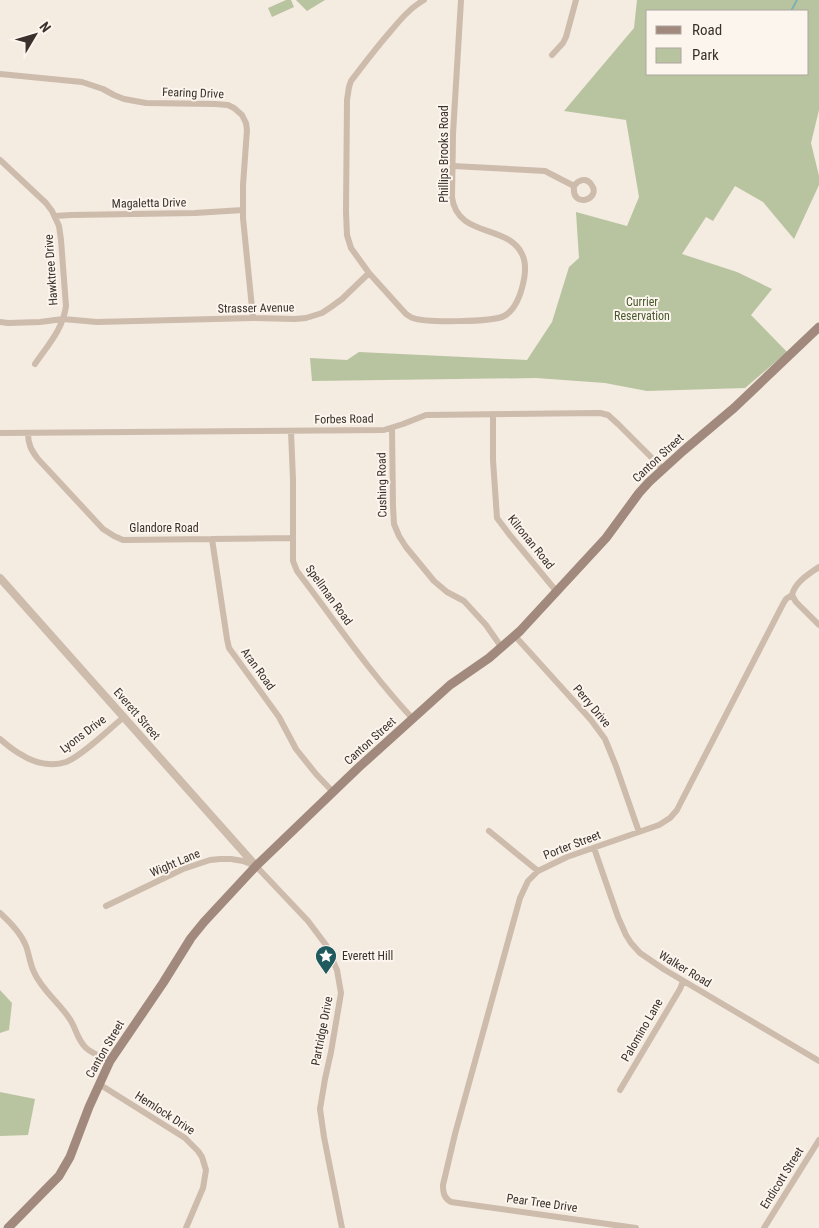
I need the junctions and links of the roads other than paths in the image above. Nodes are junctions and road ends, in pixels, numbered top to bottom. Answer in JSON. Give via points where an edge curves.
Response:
{"nodes":[{"id":1,"x":424,"y":0,"type":"edge"},
{"id":2,"x":461,"y":0,"type":"edge"},
{"id":3,"x":576,"y":0,"type":"edge"},
{"id":4,"x":552,"y":54,"type":"dead end"},
{"id":5,"x":0,"y":74,"type":"edge"},
{"id":6,"x":0,"y":160,"type":"edge"},
{"id":7,"x":453,"y":166,"type":"junction"},
{"id":8,"x":574,"y":186,"type":"dead end"},
{"id":9,"x":243,"y":210,"type":"junction"},
{"id":10,"x":55,"y":216,"type":"junction"},
{"id":11,"x":369,"y":273,"type":"junction"},
{"id":12,"x":253,"y":318,"type":"junction"},
{"id":13,"x":63,"y":319,"type":"junction"},
{"id":14,"x":0,"y":322,"type":"edge"},
{"id":15,"x":819,"y":328,"type":"edge"},
{"id":16,"x":35,"y":364,"type":"dead end"},
{"id":17,"x":492,"y":414,"type":"junction"},
{"id":18,"x":392,"y":428,"type":"junction"},
{"id":19,"x":291,"y":431,"type":"junction"},
{"id":20,"x":0,"y":432,"type":"edge"},
{"id":21,"x":28,"y":433,"type":"junction"},
{"id":22,"x":663,"y":469,"type":"junction"},
{"id":23,"x":293,"y":538,"type":"junction"},
{"id":24,"x":212,"y":539,"type":"junction"},
{"id":25,"x":819,"y":567,"type":"edge"},
{"id":26,"x":0,"y":578,"type":"edge"},
{"id":27,"x":557,"y":592,"type":"junction"},
{"id":28,"x":792,"y":595,"type":"junction"},
{"id":29,"x":819,"y":625,"type":"edge"},
{"id":30,"x":515,"y":636,"type":"junction"},
{"id":31,"x":502,"y":648,"type":"junction"},
{"id":32,"x":124,"y":716,"type":"junction"},
{"id":33,"x":413,"y":719,"type":"junction"},
{"id":34,"x":0,"y":739,"type":"edge"},
{"id":35,"x":333,"y":792,"type":"junction"},
{"id":36,"x":488,"y":831,"type":"dead end"},
{"id":37,"x":639,"y":832,"type":"junction"},
{"id":38,"x":594,"y":848,"type":"junction"},
{"id":39,"x":256,"y":866,"type":"junction"},
{"id":40,"x":538,"y":871,"type":"junction"},
{"id":41,"x":106,"y":906,"type":"dead end"},
{"id":42,"x":0,"y":913,"type":"edge"},
{"id":43,"x":683,"y":981,"type":"junction"},
{"id":44,"x":110,"y":1061,"type":"junction"},
{"id":45,"x":819,"y":1061,"type":"edge"},
{"id":46,"x":99,"y":1084,"type":"junction"},
{"id":47,"x":620,"y":1090,"type":"dead end"},
{"id":48,"x":819,"y":1140,"type":"edge"},
{"id":49,"x":447,"y":1199,"type":"joint"},
{"id":50,"x":8,"y":1228,"type":"edge"},
{"id":51,"x":186,"y":1228,"type":"edge"},
{"id":52,"x":342,"y":1228,"type":"edge"},
{"id":53,"x":636,"y":1228,"type":"edge"},
{"id":54,"x":764,"y":1228,"type":"edge"}],
"edges":[{"from":1,"to":11,"type":"street","via":[[406,13],[349,86],[346,235]]},
{"from":2,"to":7,"type":"street","name":"Phillips Brooks Road"},
{"from":3,"to":4,"type":"street","via":[[566,37]]},
{"from":5,"to":9,"type":"street","name":"Fearing Drive","via":[[82,82],[124,99],[146,103],[215,104],[234,108],[242,115],[247,130]]},
{"from":6,"to":10,"type":"street","name":"Hawktree Drive","via":[[46,203]]},
{"from":7,"to":8,"type":"street","via":[[545,171]]},
{"from":7,"to":11,"type":"street","name":"Phillips Brooks Road","via":[[453,206],[458,214],[470,224],[512,242],[522,253],[525,278],[512,310],[496,319],[475,321],[412,318]]},
{"from":9,"to":10,"type":"street","name":"Magaletta Drive"},
{"from":9,"to":12,"type":"street","name":"Fearing Drive"},
{"from":10,"to":13,"type":"street","name":"Hawktree Drive","via":[[61,240],[66,306]]},
{"from":11,"to":12,"type":"street","name":"Strasser Avenue","via":[[322,313],[295,319]]},
{"from":12,"to":13,"type":"street","name":"Strasser Avenue","via":[[97,322]]},
{"from":13,"to":14,"type":"street","name":"Strasser Avenue"},
{"from":13,"to":16,"type":"street","name":"Hawktree Drive","via":[[57,334]]},
{"from":15,"to":22,"type":"main road","name":"Canton Street"},
{"from":17,"to":18,"type":"street","name":"Forbes Road","via":[[426,415]]},
{"from":17,"to":22,"type":"street","name":"Forbes Road","via":[[608,415]]},
{"from":17,"to":27,"type":"street","name":"Kilronan Road","via":[[497,518]]},
{"from":18,"to":19,"type":"street","name":"Forbes Road"},
{"from":18,"to":31,"type":"street","name":"Cushing Road","via":[[394,524],[399,536],[434,581],[464,601],[486,624]]},
{"from":19,"to":21,"type":"street","name":"Forbes Road"},
{"from":19,"to":23,"type":"street","name":"Spellman Road"},
{"from":20,"to":21,"type":"street","name":"Forbes Road"},
{"from":21,"to":24,"type":"street","name":"Glandore Road","via":[[28,441],[38,458],[103,529],[114,536],[123,540]]},
{"from":22,"to":27,"type":"main road","name":"Canton Street","via":[[639,493],[606,538]]},
{"from":23,"to":24,"type":"street","name":"Glandore Road"},
{"from":23,"to":33,"type":"street","name":"Spellman Road","via":[[293,562],[297,571],[368,666]]},
{"from":24,"to":35,"type":"street","name":"Aran Road","via":[[229,648],[279,717],[296,749]]},
{"from":25,"to":28,"type":"street","name":"Porter Street","via":[[798,583]]},
{"from":26,"to":32,"type":"street","name":"Everett Street"},
{"from":27,"to":30,"type":"main road","name":"Canton Street"},
{"from":28,"to":29,"type":"street"},
{"from":28,"to":37,"type":"street","name":"Porter Street","via":[[783,604],[674,815]]},
{"from":30,"to":31,"type":"main road","name":"Canton Street"},
{"from":30,"to":37,"type":"street","name":"Perry Drive","via":[[605,739]]},
{"from":31,"to":33,"type":"main road","name":"Canton Street","via":[[450,686]]},
{"from":32,"to":34,"type":"street","name":"Lyons Drive","via":[[86,749],[65,762],[53,765],[23,756]]},
{"from":32,"to":39,"type":"street","name":"Everett Street"},
{"from":33,"to":35,"type":"main road","name":"Canton Street"},
{"from":35,"to":39,"type":"main road","name":"Canton Street"},
{"from":36,"to":40,"type":"street"},
{"from":37,"to":38,"type":"street","name":"Porter Street"},
{"from":38,"to":40,"type":"street","name":"Porter Street"},
{"from":38,"to":43,"type":"street","name":"Walker Road","via":[[628,939],[646,957]]},
{"from":39,"to":41,"type":"street","name":"Wight Lane","via":[[231,859],[210,860],[183,869]]},
{"from":39,"to":44,"type":"main road","name":"Canton Street","via":[[195,932]]},
{"from":39,"to":52,"type":"street","name":"Partridge Drive","via":[[308,921],[329,949],[337,970],[340,1003],[320,1109]]},
{"from":40,"to":49,"type":"street","name":"Porter Street","via":[[522,892],[514,918],[447,1168],[443,1191]]},
{"from":42,"to":44,"type":"street","via":[[16,929],[26,945],[34,973],[65,1012],[77,1036],[86,1048]]},
{"from":43,"to":45,"type":"street","name":"Walker Road"},
{"from":43,"to":47,"type":"street","name":"Palomino Lane"},
{"from":44,"to":46,"type":"main road","name":"Canton Street"},
{"from":46,"to":50,"type":"main road","name":"Canton Street","via":[[70,1157],[59,1176]]},
{"from":46,"to":51,"type":"street","name":"Hemlock Drive","via":[[185,1138],[202,1157],[206,1170],[203,1188]]},
{"from":48,"to":54,"type":"street","name":"Endicott Street"},
{"from":49,"to":53,"type":"street","name":"Pear Tree Drive","via":[[456,1203]]}]}
